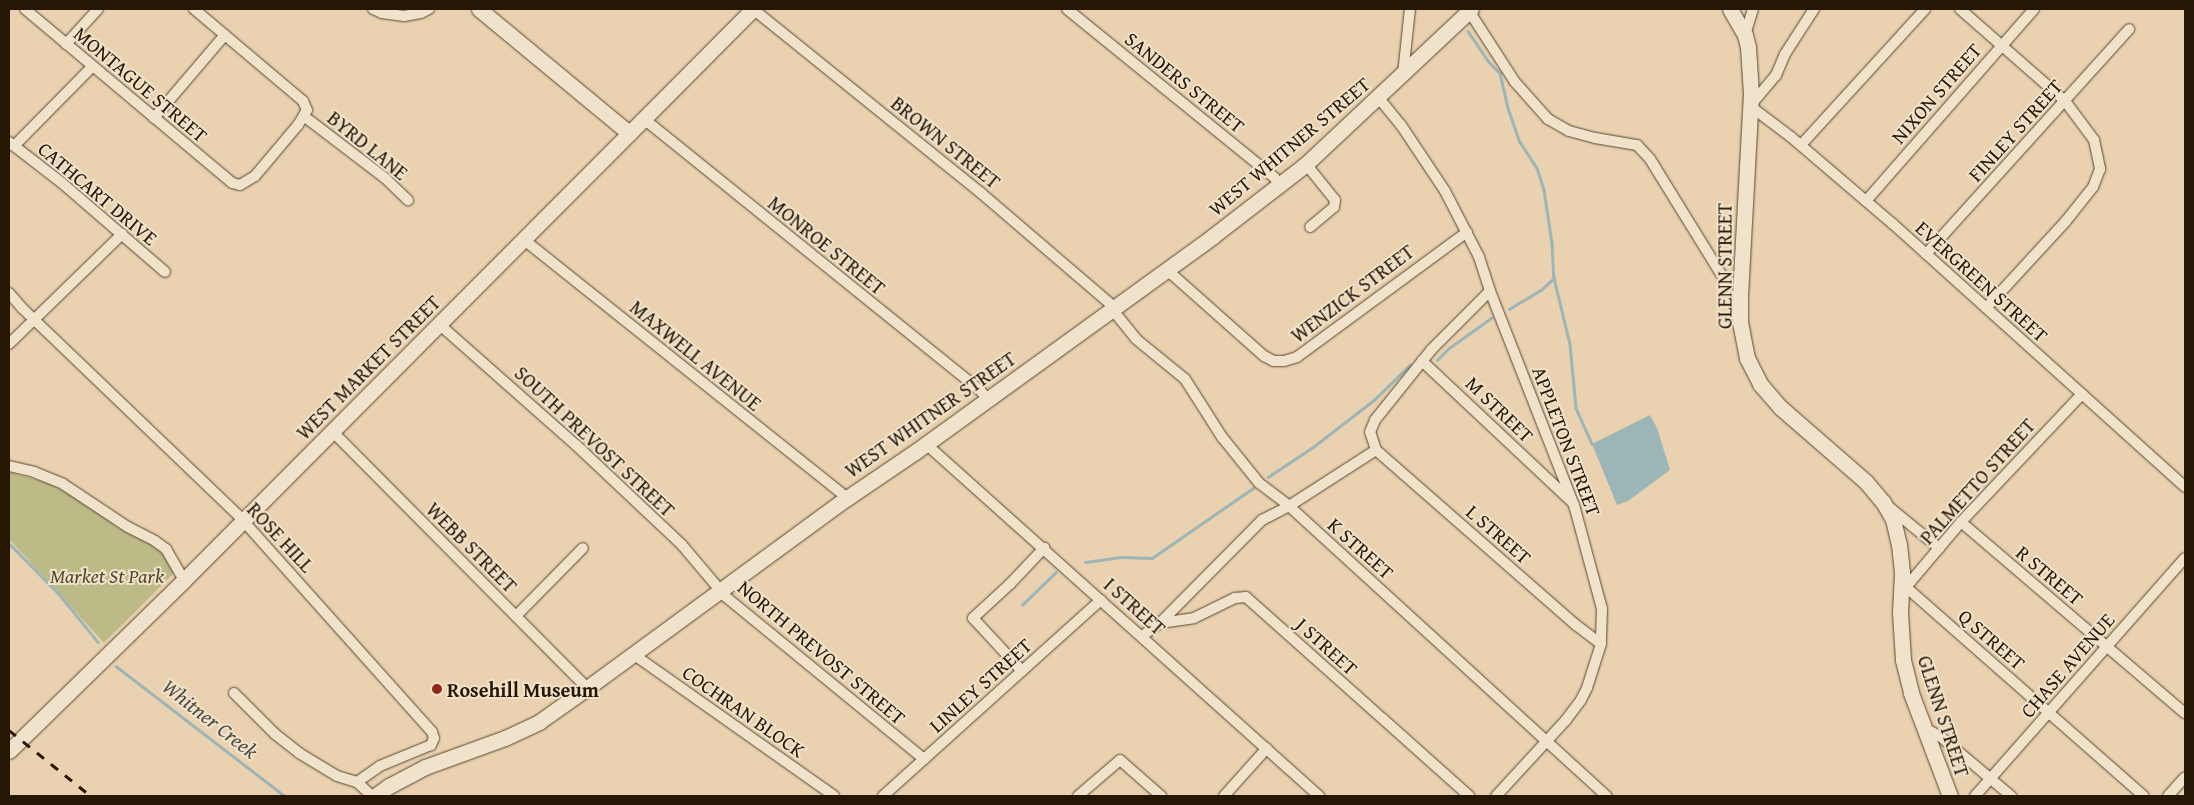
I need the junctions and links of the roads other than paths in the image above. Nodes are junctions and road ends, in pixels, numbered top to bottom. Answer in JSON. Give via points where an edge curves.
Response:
{"nodes":[{"id":1,"x":25,"y":9,"type":"edge"},
{"id":2,"x":98,"y":9,"type":"edge"},
{"id":3,"x":194,"y":9,"type":"edge"},
{"id":4,"x":373,"y":9,"type":"edge"},
{"id":5,"x":430,"y":9,"type":"edge"},
{"id":6,"x":479,"y":9,"type":"edge"},
{"id":7,"x":753,"y":9,"type":"edge"},
{"id":8,"x":1067,"y":9,"type":"edge"},
{"id":9,"x":1410,"y":9,"type":"edge"},
{"id":10,"x":1730,"y":9,"type":"edge"},
{"id":11,"x":1753,"y":9,"type":"edge"},
{"id":12,"x":1814,"y":9,"type":"edge"},
{"id":13,"x":1925,"y":9,"type":"edge"},
{"id":14,"x":1960,"y":9,"type":"edge"},
{"id":15,"x":2034,"y":9,"type":"edge"},
{"id":16,"x":1470,"y":10,"type":"edge"},
{"id":17,"x":2129,"y":29,"type":"dead end"},
{"id":18,"x":1745,"y":34,"type":"junction"},
{"id":19,"x":226,"y":35,"type":"junction"},
{"id":20,"x":66,"y":44,"type":"junction"},
{"id":21,"x":2002,"y":45,"type":"junction"},
{"id":22,"x":93,"y":66,"type":"junction"},
{"id":23,"x":1403,"y":75,"type":"junction"},
{"id":24,"x":1378,"y":97,"type":"junction"},
{"id":25,"x":2066,"y":100,"type":"junction"},
{"id":26,"x":1750,"y":106,"type":"junction"},
{"id":27,"x":305,"y":117,"type":"junction"},
{"id":28,"x":154,"y":118,"type":"junction"},
{"id":29,"x":644,"y":119,"type":"junction"},
{"id":30,"x":629,"y":133,"type":"junction"},
{"id":31,"x":11,"y":144,"type":"edge"},
{"id":32,"x":1801,"y":146,"type":"junction"},
{"id":33,"x":1306,"y":164,"type":"junction"},
{"id":34,"x":1280,"y":185,"type":"junction"},
{"id":35,"x":408,"y":200,"type":"dead end"},
{"id":36,"x":1866,"y":201,"type":"junction"},
{"id":37,"x":1310,"y":227,"type":"dead end"},
{"id":38,"x":1467,"y":232,"type":"junction"},
{"id":39,"x":122,"y":234,"type":"junction"},
{"id":40,"x":523,"y":239,"type":"junction"},
{"id":41,"x":1926,"y":254,"type":"junction"},
{"id":42,"x":1166,"y":269,"type":"junction"},
{"id":43,"x":165,"y":272,"type":"dead end"},
{"id":44,"x":1724,"y":277,"type":"dead end"},
{"id":45,"x":1490,"y":291,"type":"junction"},
{"id":46,"x":9,"y":293,"type":"edge"},
{"id":47,"x":1113,"y":308,"type":"junction"},
{"id":48,"x":1986,"y":308,"type":"junction"},
{"id":49,"x":34,"y":320,"type":"junction"},
{"id":50,"x":439,"y":324,"type":"junction"},
{"id":51,"x":9,"y":344,"type":"edge"},
{"id":52,"x":1422,"y":361,"type":"junction"},
{"id":53,"x":2082,"y":394,"type":"junction"},
{"id":54,"x":987,"y":399,"type":"junction"},
{"id":55,"x":332,"y":432,"type":"junction"},
{"id":56,"x":926,"y":444,"type":"junction"},
{"id":57,"x":1376,"y":450,"type":"junction"},
{"id":58,"x":9,"y":466,"type":"edge"},
{"id":59,"x":2185,"y":487,"type":"edge"},
{"id":60,"x":847,"y":498,"type":"junction"},
{"id":61,"x":1883,"y":502,"type":"junction"},
{"id":62,"x":1574,"y":505,"type":"junction"},
{"id":63,"x":1289,"y":506,"type":"junction"},
{"id":64,"x":243,"y":520,"type":"junction"},
{"id":65,"x":1961,"y":522,"type":"junction"},
{"id":66,"x":583,"y":548,"type":"dead end"},
{"id":67,"x":1044,"y":548,"type":"junction"},
{"id":68,"x":1938,"y":548,"type":"junction"},
{"id":69,"x":2185,"y":558,"type":"edge"},
{"id":70,"x":184,"y":580,"type":"junction"},
{"id":71,"x":721,"y":591,"type":"junction"},
{"id":72,"x":1904,"y":591,"type":"junction"},
{"id":73,"x":1101,"y":600,"type":"junction"},
{"id":74,"x":516,"y":616,"type":"junction"},
{"id":75,"x":1160,"y":623,"type":"junction"},
{"id":76,"x":1142,"y":636,"type":"junction"},
{"id":77,"x":1601,"y":644,"type":"junction"},
{"id":78,"x":2106,"y":646,"type":"junction"},
{"id":79,"x":633,"y":654,"type":"junction"},
{"id":80,"x":1022,"y":671,"type":"junction"},
{"id":81,"x":587,"y":688,"type":"junction"},
{"id":82,"x":234,"y":693,"type":"dead end"},
{"id":83,"x":2049,"y":712,"type":"junction"},
{"id":84,"x":2185,"y":714,"type":"edge"},
{"id":85,"x":1923,"y":727,"type":"junction"},
{"id":86,"x":1546,"y":740,"type":"junction"},
{"id":87,"x":1267,"y":748,"type":"junction"},
{"id":88,"x":9,"y":751,"type":"edge"},
{"id":89,"x":924,"y":759,"type":"junction"},
{"id":90,"x":2185,"y":777,"type":"edge"},
{"id":91,"x":1991,"y":778,"type":"junction"},
{"id":92,"x":357,"y":782,"type":"junction"},
{"id":93,"x":374,"y":796,"type":"edge"},
{"id":94,"x":834,"y":796,"type":"edge"},
{"id":95,"x":883,"y":796,"type":"edge"},
{"id":96,"x":1078,"y":796,"type":"edge"},
{"id":97,"x":1161,"y":796,"type":"edge"},
{"id":98,"x":1224,"y":796,"type":"edge"},
{"id":99,"x":1319,"y":796,"type":"edge"},
{"id":100,"x":1469,"y":796,"type":"edge"},
{"id":101,"x":1496,"y":796,"type":"edge"},
{"id":102,"x":1607,"y":796,"type":"edge"},
{"id":103,"x":1950,"y":796,"type":"edge"},
{"id":104,"x":1975,"y":796,"type":"edge"},
{"id":105,"x":2011,"y":796,"type":"edge"},
{"id":106,"x":2144,"y":796,"type":"edge"},
{"id":107,"x":2168,"y":796,"type":"edge"}],
"edges":[{"from":1,"to":20,"type":"street","name":"MONTAGUE STREET"},
{"from":2,"to":20,"type":"street"},
{"from":3,"to":19,"type":"street"},
{"from":4,"to":5,"type":"street","via":[[404,16]]},
{"from":6,"to":30,"type":"street"},
{"from":7,"to":29,"type":"street","name":"WEST MARKET STREET"},
{"from":7,"to":47,"type":"street","name":"BROWN STREET","via":[[981,193]]},
{"from":8,"to":34,"type":"street","name":"SANDERS STREET"},
{"from":9,"to":23,"type":"street"},
{"from":10,"to":18,"type":"street","name":"GLENN STREET"},
{"from":11,"to":18,"type":"street"},
{"from":12,"to":26,"type":"street","via":[[1785,54],[1776,75]]},
{"from":13,"to":32,"type":"street"},
{"from":14,"to":21,"type":"street"},
{"from":15,"to":21,"type":"street","name":"NIXON STREET"},
{"from":16,"to":23,"type":"street","name":"WEST WHITNER STREET"},
{"from":16,"to":44,"type":"street","via":[[1515,82],[1548,119],[1568,131],[1637,145],[1650,160]]},
{"from":17,"to":25,"type":"street","name":"FINLEY STREET"},
{"from":18,"to":26,"type":"street","name":"GLENN STREET"},
{"from":19,"to":27,"type":"street","via":[[303,101],[307,110]]},
{"from":19,"to":28,"type":"street"},
{"from":20,"to":22,"type":"street","name":"MONTAGUE STREET"},
{"from":21,"to":25,"type":"street"},
{"from":21,"to":36,"type":"street","name":"NIXON STREET"},
{"from":22,"to":28,"type":"street","name":"MONTAGUE STREET"},
{"from":22,"to":31,"type":"street"},
{"from":23,"to":24,"type":"street","name":"WEST WHITNER STREET"},
{"from":24,"to":33,"type":"street","name":"WEST WHITNER STREET"},
{"from":24,"to":38,"type":"street","name":"APPLETON STREET","via":[[1401,125]]},
{"from":25,"to":41,"type":"street","name":"FINLEY STREET"},
{"from":25,"to":48,"type":"street","via":[[2094,140],[2100,169],[2093,187],[2066,221]]},
{"from":26,"to":32,"type":"street","name":"EVERGREEN STREET"},
{"from":26,"to":61,"type":"street","name":"GLENN STREET","via":[[1740,293],[1740,322],[1747,358],[1760,384],[1782,408],[1866,482]]},
{"from":27,"to":28,"type":"street","name":"MONTAGUE STREET","via":[[255,176],[240,185],[232,184]]},
{"from":27,"to":35,"type":"street","name":"BYRD LANE","via":[[385,178]]},
{"from":29,"to":30,"type":"street","name":"WEST MARKET STREET"},
{"from":29,"to":54,"type":"street","name":"MONROE STREET","via":[[980,390]]},
{"from":30,"to":40,"type":"street","name":"WEST MARKET STREET"},
{"from":31,"to":39,"type":"street","name":"CATHCART DRIVE"},
{"from":32,"to":36,"type":"street","name":"EVERGREEN STREET"},
{"from":33,"to":34,"type":"street","name":"WEST WHITNER STREET"},
{"from":33,"to":37,"type":"street","via":[[1335,200],[1334,207]]},
{"from":34,"to":42,"type":"street","name":"WEST WHITNER STREET"},
{"from":36,"to":41,"type":"street","name":"EVERGREEN STREET"},
{"from":38,"to":42,"type":"street","name":"WENZICK STREET","via":[[1297,357],[1284,361],[1264,356]]},
{"from":38,"to":45,"type":"street","name":"APPLETON STREET"},
{"from":39,"to":43,"type":"street","name":"CATHCART DRIVE"},
{"from":39,"to":49,"type":"street"},
{"from":40,"to":50,"type":"street","name":"WEST MARKET STREET"},
{"from":40,"to":60,"type":"street","name":"MAXWELL AVENUE"},
{"from":41,"to":48,"type":"street","name":"EVERGREEN STREET"},
{"from":42,"to":47,"type":"street","name":"WEST WHITNER STREET"},
{"from":45,"to":52,"type":"street"},
{"from":45,"to":62,"type":"street","name":"APPLETON STREET"},
{"from":46,"to":49,"type":"street","name":"ROSE HILL"},
{"from":47,"to":54,"type":"street","name":"WEST WHITNER STREET"},
{"from":47,"to":63,"type":"street","name":"K STREET","via":[[1136,339],[1184,379],[1222,437],[1259,483]]},
{"from":48,"to":53,"type":"street","name":"EVERGREEN STREET"},
{"from":49,"to":51,"type":"street"},
{"from":49,"to":64,"type":"street","name":"ROSE HILL"},
{"from":50,"to":55,"type":"street","name":"WEST MARKET STREET"},
{"from":50,"to":71,"type":"street","name":"SOUTH PREVOST STREET","via":[[576,445],[682,545]]},
{"from":52,"to":57,"type":"street","via":[[1375,420],[1370,432]]},
{"from":52,"to":62,"type":"street","name":"M STREET"},
{"from":53,"to":59,"type":"street","name":"EVERGREEN STREET"},
{"from":53,"to":65,"type":"street","name":"PALMETTO STREET"},
{"from":54,"to":56,"type":"street","name":"WEST WHITNER STREET"},
{"from":55,"to":64,"type":"street","name":"WEST MARKET STREET"},
{"from":55,"to":74,"type":"street","name":"WEBB STREET"},
{"from":56,"to":60,"type":"street","name":"WEST WHITNER STREET"},
{"from":56,"to":67,"type":"street","name":"I STREET"},
{"from":57,"to":63,"type":"street"},
{"from":57,"to":77,"type":"street","name":"L STREET"},
{"from":58,"to":70,"type":"street","via":[[63,484],[128,527],[155,540],[166,549]]},
{"from":60,"to":71,"type":"street","name":"WEST WHITNER STREET"},
{"from":61,"to":68,"type":"street","name":"GLENN STREET"},
{"from":61,"to":72,"type":"street","name":"GLENN STREET","via":[[1893,519],[1899,544]]},
{"from":62,"to":77,"type":"street","name":"APPLETON STREET","via":[[1599,589]]},
{"from":63,"to":75,"type":"street","via":[[1262,520]]},
{"from":63,"to":86,"type":"street","name":"K STREET"},
{"from":64,"to":70,"type":"street","name":"WEST MARKET STREET"},
{"from":64,"to":92,"type":"street","name":"ROSE HILL","via":[[432,732],[431,745],[380,766]]},
{"from":65,"to":68,"type":"street","name":"PALMETTO STREET"},
{"from":65,"to":78,"type":"street","name":"R STREET"},
{"from":66,"to":74,"type":"street"},
{"from":67,"to":73,"type":"street","name":"I STREET"},
{"from":67,"to":80,"type":"street","via":[[973,618]]},
{"from":68,"to":72,"type":"street","name":"PALMETTO STREET"},
{"from":69,"to":78,"type":"street","name":"CHASE AVENUE"},
{"from":70,"to":88,"type":"street","name":"WEST MARKET STREET"},
{"from":71,"to":79,"type":"street","name":"WEST WHITNER STREET"},
{"from":71,"to":89,"type":"street","name":"NORTH PREVOST STREET","via":[[769,634]]},
{"from":72,"to":83,"type":"street","name":"Q STREET"},
{"from":72,"to":85,"type":"street","name":"GLENN STREET","via":[[1903,660]]},
{"from":73,"to":76,"type":"street","name":"I STREET"},
{"from":73,"to":80,"type":"street","name":"LINLEY STREET"},
{"from":74,"to":81,"type":"street","name":"WEBB STREET"},
{"from":75,"to":76,"type":"street","name":"J STREET"},
{"from":75,"to":100,"type":"street","name":"J STREET","via":[[1194,618],[1235,598],[1246,598]]},
{"from":76,"to":87,"type":"street","name":"I STREET"},
{"from":77,"to":86,"type":"street","name":"APPLETON STREET","via":[[1584,694],[1565,721]]},
{"from":78,"to":83,"type":"street","name":"CHASE AVENUE"},
{"from":78,"to":84,"type":"street","name":"R STREET"},
{"from":79,"to":81,"type":"street","name":"WEST WHITNER STREET"},
{"from":79,"to":94,"type":"street","name":"COCHRAN BLOCK"},
{"from":80,"to":89,"type":"street","name":"LINLEY STREET"},
{"from":81,"to":93,"type":"street","name":"WEST WHITNER STREET","via":[[539,722],[425,768]]},
{"from":82,"to":92,"type":"street","via":[[299,754],[337,776]]},
{"from":83,"to":91,"type":"street","name":"CHASE AVENUE"},
{"from":83,"to":106,"type":"street","name":"Q STREET"},
{"from":85,"to":91,"type":"street","via":[[1941,737]]},
{"from":85,"to":103,"type":"street","name":"GLENN STREET"},
{"from":86,"to":101,"type":"street","name":"APPLETON STREET"},
{"from":86,"to":102,"type":"street","name":"K STREET"},
{"from":87,"to":98,"type":"street"},
{"from":87,"to":99,"type":"street","name":"I STREET"},
{"from":89,"to":95,"type":"street","name":"LINLEY STREET"},
{"from":90,"to":107,"type":"street"},
{"from":91,"to":104,"type":"street","name":"CHASE AVENUE"},
{"from":91,"to":105,"type":"street"},
{"from":92,"to":93,"type":"street"},
{"from":96,"to":97,"type":"street","via":[[1120,760]]}]}
